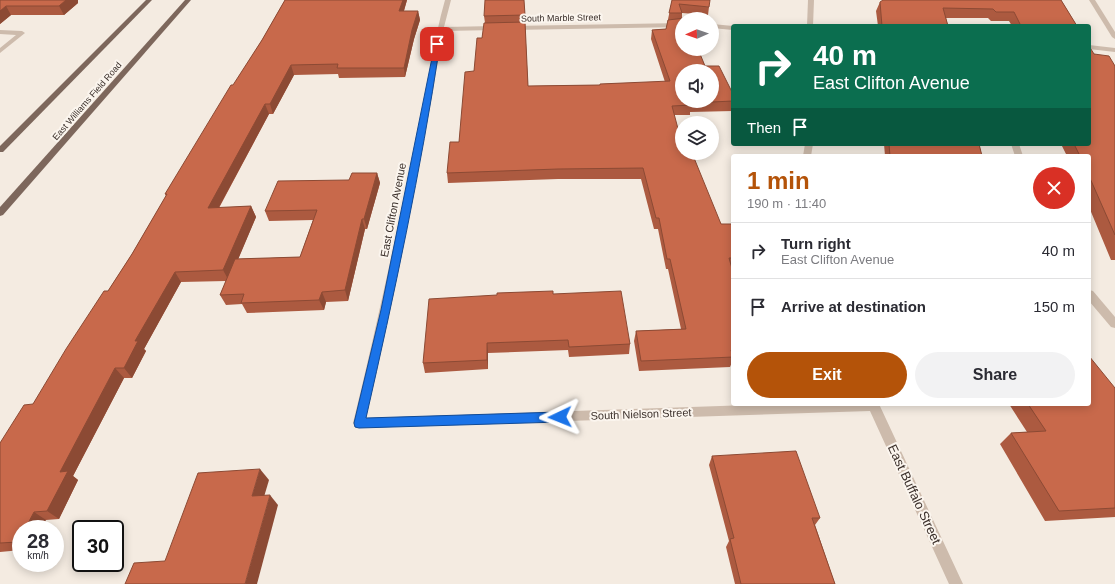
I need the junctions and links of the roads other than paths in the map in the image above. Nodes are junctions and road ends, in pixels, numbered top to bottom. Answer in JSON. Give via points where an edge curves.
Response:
{"nodes":[{"id":1,"x":149,"y":0,"type":"edge"},
{"id":2,"x":188,"y":0,"type":"edge"},
{"id":3,"x":448,"y":0,"type":"edge"},
{"id":4,"x":811,"y":0,"type":"edge"},
{"id":5,"x":1092,"y":0,"type":"edge"},
{"id":6,"x":810,"y":24,"type":"edge"},
{"id":7,"x":675,"y":25,"type":"edge"},
{"id":8,"x":719,"y":27,"type":"edge"},
{"id":9,"x":731,"y":28,"type":"edge"},
{"id":10,"x":440,"y":29,"type":"junction"},
{"id":11,"x":0,"y":32,"type":"edge"},
{"id":12,"x":1115,"y":37,"type":"edge"},
{"id":13,"x":1091,"y":47,"type":"edge"},
{"id":14,"x":1115,"y":50,"type":"edge"},
{"id":15,"x":0,"y":51,"type":"edge"},
{"id":16,"x":0,"y":150,"type":"edge"},
{"id":17,"x":0,"y":213,"type":"edge"},
{"id":18,"x":1091,"y":296,"type":"edge"},
{"id":19,"x":1115,"y":324,"type":"edge"},
{"id":20,"x":845,"y":406,"type":"edge"},
{"id":21,"x":874,"y":406,"type":"edge"},
{"id":22,"x":359,"y":423,"type":"joint"},
{"id":23,"x":956,"y":584,"type":"edge"}],
"edges":[{"from":1,"to":16,"type":"main road"},
{"from":2,"to":17,"type":"main road","name":"East Williams Field Road"},
{"from":3,"to":10,"type":"street","name":"East Clifton Avenue"},
{"from":4,"to":6,"type":"street"},
{"from":5,"to":12,"type":"street"},
{"from":7,"to":10,"type":"street","name":"South Marble Street"},
{"from":8,"to":9,"type":"street"},
{"from":10,"to":22,"type":"street","name":"East Clifton Avenue","via":[[380,340]]},
{"from":11,"to":15,"type":"street","via":[[22,33]]},
{"from":13,"to":14,"type":"street"},
{"from":18,"to":19,"type":"street"},
{"from":20,"to":22,"type":"street","name":"South Nielson Street"},
{"from":21,"to":23,"type":"street","name":"East Buffalo Street"}]}
